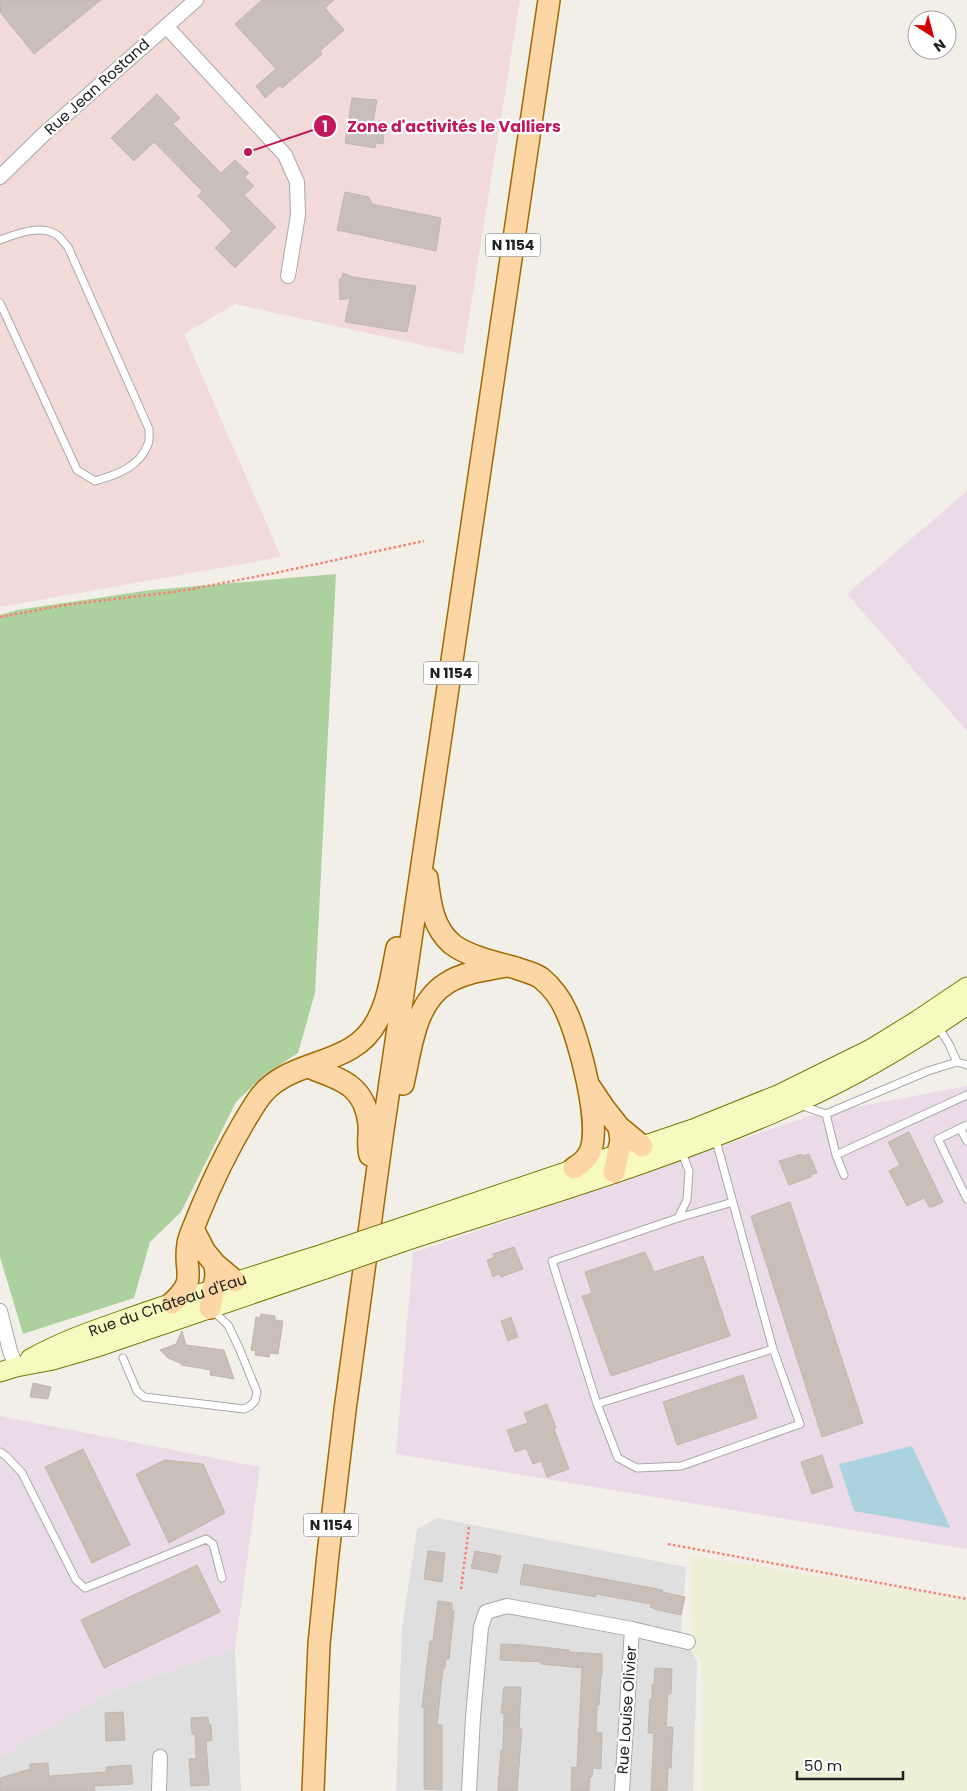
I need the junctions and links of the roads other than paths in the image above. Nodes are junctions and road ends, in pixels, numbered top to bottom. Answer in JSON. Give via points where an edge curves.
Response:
{"nodes":[{"id":1,"x":196,"y":0,"type":"edge"},
{"id":2,"x":548,"y":0,"type":"edge"},
{"id":3,"x":166,"y":26,"type":"junction"},
{"id":4,"x":0,"y":177,"type":"edge"},
{"id":5,"x":0,"y":240,"type":"edge"},
{"id":6,"x":288,"y":276,"type":"dead end"},
{"id":7,"x":0,"y":303,"type":"edge"},
{"id":8,"x":424,"y":855,"type":"junction"},
{"id":9,"x":412,"y":932,"type":"junction"},
{"id":10,"x":508,"y":966,"type":"junction"},
{"id":11,"x":967,"y":987,"type":"edge"},
{"id":12,"x":967,"y":1005,"type":"edge"},
{"id":13,"x":937,"y":1016,"type":"junction"},
{"id":14,"x":958,"y":1062,"type":"junction"},
{"id":15,"x":967,"y":1065,"type":"edge"},
{"id":16,"x":308,"y":1067,"type":"junction"},
{"id":17,"x":590,"y":1087,"type":"junction"},
{"id":18,"x":967,"y":1095,"type":"edge"},
{"id":19,"x":794,"y":1104,"type":"junction"},
{"id":20,"x":826,"y":1114,"type":"junction"},
{"id":21,"x":964,"y":1126,"type":"edge"},
{"id":22,"x":619,"y":1127,"type":"junction"},
{"id":23,"x":693,"y":1129,"type":"junction"},
{"id":24,"x":382,"y":1137,"type":"junction"},
{"id":25,"x":715,"y":1137,"type":"junction"},
{"id":26,"x":593,"y":1138,"type":"junction"},
{"id":27,"x":967,"y":1141,"type":"edge"},
{"id":28,"x":642,"y":1146,"type":"junction"},
{"id":29,"x":681,"y":1150,"type":"junction"},
{"id":30,"x":836,"y":1155,"type":"junction"},
{"id":31,"x":611,"y":1162,"type":"junction"},
{"id":32,"x":574,"y":1168,"type":"junction"},
{"id":33,"x":844,"y":1175,"type":"dead end"},
{"id":34,"x":377,"y":1182,"type":"junction"},
{"id":35,"x":967,"y":1199,"type":"edge"},
{"id":36,"x":733,"y":1202,"type":"junction"},
{"id":37,"x":678,"y":1218,"type":"junction"},
{"id":38,"x":193,"y":1229,"type":"junction"},
{"id":39,"x":403,"y":1235,"type":"junction"},
{"id":40,"x":324,"y":1262,"type":"junction"},
{"id":41,"x":215,"y":1264,"type":"junction"},
{"id":42,"x":235,"y":1281,"type":"junction"},
{"id":43,"x":203,"y":1292,"type":"junction"},
{"id":44,"x":172,"y":1303,"type":"joint"},
{"id":45,"x":0,"y":1311,"type":"edge"},
{"id":46,"x":773,"y":1349,"type":"junction"},
{"id":47,"x":123,"y":1358,"type":"dead end"},
{"id":48,"x":8,"y":1369,"type":"edge"},
{"id":49,"x":597,"y":1404,"type":"junction"},
{"id":50,"x":0,"y":1452,"type":"edge"},
{"id":51,"x":222,"y":1578,"type":"dead end"},
{"id":52,"x":632,"y":1629,"type":"junction"},
{"id":53,"x":688,"y":1642,"type":"dead end"},
{"id":54,"x":160,"y":1757,"type":"dead end"},
{"id":55,"x":159,"y":1791,"type":"edge"},
{"id":56,"x":313,"y":1791,"type":"edge"},
{"id":57,"x":469,"y":1791,"type":"edge"},
{"id":58,"x":622,"y":1791,"type":"edge"}],
"edges":[{"from":1,"to":3,"type":"street","name":"Rue Jean Rostand"},
{"from":2,"to":8,"type":"main road","number":"N 1154"},
{"from":3,"to":4,"type":"street","name":"Rue Jean Rostand"},
{"from":3,"to":6,"type":"street","via":[[285,155],[297,182],[298,215]]},
{"from":5,"to":7,"type":"lane","via":[[40,230],[56,235],[68,247],[149,429],[148,444],[136,464],[95,481],[77,470]]},
{"from":8,"to":9,"type":"main road","number":"N 1154"},
{"from":8,"to":10,"type":"main road","via":[[433,915],[451,943],[463,951]]},
{"from":9,"to":16,"type":"main road","via":[[398,943],[385,1000],[366,1038],[351,1050]]},
{"from":9,"to":24,"type":"main road","number":"N 1154"},
{"from":10,"to":17,"type":"main road","via":[[539,976],[552,989],[566,1010]]},
{"from":10,"to":24,"type":"main road","via":[[461,976],[446,984],[427,1003],[417,1025],[396,1110]]},
{"from":11,"to":13,"type":"main road"},
{"from":12,"to":13,"type":"main road"},
{"from":13,"to":14,"type":"lane"},
{"from":13,"to":19,"type":"main road","via":[[880,1061]]},
{"from":13,"to":23,"type":"main road","via":[[918,1020],[871,1049],[780,1094]]},
{"from":14,"to":15,"type":"lane"},
{"from":14,"to":20,"type":"lane","via":[[928,1071]]},
{"from":16,"to":34,"type":"main road","via":[[346,1082],[358,1094],[369,1124],[369,1151]]},
{"from":16,"to":38,"type":"main road","via":[[282,1077],[258,1099],[209,1190]]},
{"from":17,"to":22,"type":"main road"},
{"from":17,"to":26,"type":"main road"},
{"from":18,"to":30,"type":"lane"},
{"from":19,"to":20,"type":"lane"},
{"from":19,"to":25,"type":"main road"},
{"from":20,"to":30,"type":"lane"},
{"from":21,"to":27,"type":"lane"},
{"from":21,"to":35,"type":"lane","via":[[938,1139]]},
{"from":22,"to":28,"type":"main road"},
{"from":22,"to":31,"type":"main road","via":[[620,1140]]},
{"from":23,"to":25,"type":"lane"},
{"from":23,"to":28,"type":"main road"},
{"from":23,"to":29,"type":"lane"},
{"from":24,"to":34,"type":"main road","number":"N 1154"},
{"from":25,"to":29,"type":"main road"},
{"from":25,"to":36,"type":"lane"},
{"from":26,"to":31,"type":"main road"},
{"from":26,"to":32,"type":"main road","via":[[585,1161]]},
{"from":28,"to":31,"type":"main road"},
{"from":29,"to":31,"type":"main road"},
{"from":29,"to":37,"type":"lane","via":[[689,1171],[687,1200]]},
{"from":30,"to":33,"type":"lane"},
{"from":31,"to":32,"type":"main road"},
{"from":31,"to":39,"type":"main road"},
{"from":32,"to":39,"type":"main road"},
{"from":34,"to":56,"type":"main road","number":"N 1154","via":[[328,1554],[319,1644]]},
{"from":36,"to":37,"type":"lane"},
{"from":36,"to":46,"type":"lane"},
{"from":37,"to":49,"type":"lane","via":[[552,1261]]},
{"from":38,"to":41,"type":"main road"},
{"from":38,"to":43,"type":"main road","via":[[187,1260]]},
{"from":39,"to":40,"type":"main road","bridge":true},
{"from":40,"to":42,"type":"main road","name":"Rue du Château d'Eau"},
{"from":40,"to":43,"type":"main road","name":"Rue du Château d'Eau"},
{"from":41,"to":42,"type":"main road"},
{"from":41,"to":43,"type":"main road"},
{"from":42,"to":43,"type":"main road","name":"Rue du Château d'Eau"},
{"from":43,"to":44,"type":"main road","via":[[185,1288]]},
{"from":43,"to":47,"type":"lane","via":[[228,1325],[239,1348],[257,1392],[250,1406],[244,1409],[144,1397],[137,1391]]},
{"from":43,"to":48,"type":"main road","name":"Rue du Château d'Eau","via":[[53,1360]]},
{"from":44,"to":48,"type":"main road","name":"Rue du Château d'Eau","via":[[85,1333]]},
{"from":45,"to":48,"type":"street","via":[[10,1351]]},
{"from":46,"to":49,"type":"lane"},
{"from":46,"to":49,"type":"lane","via":[[800,1424],[681,1466],[637,1468],[618,1458]]},
{"from":50,"to":51,"type":"lane","via":[[22,1473],[76,1580],[85,1588],[206,1539],[213,1544]]},
{"from":52,"to":53,"type":"street"},
{"from":52,"to":57,"type":"street","via":[[507,1606],[486,1612],[479,1647]]},
{"from":52,"to":58,"type":"street","name":"Rue Louise Olivier"},
{"from":54,"to":55,"type":"street"}]}
